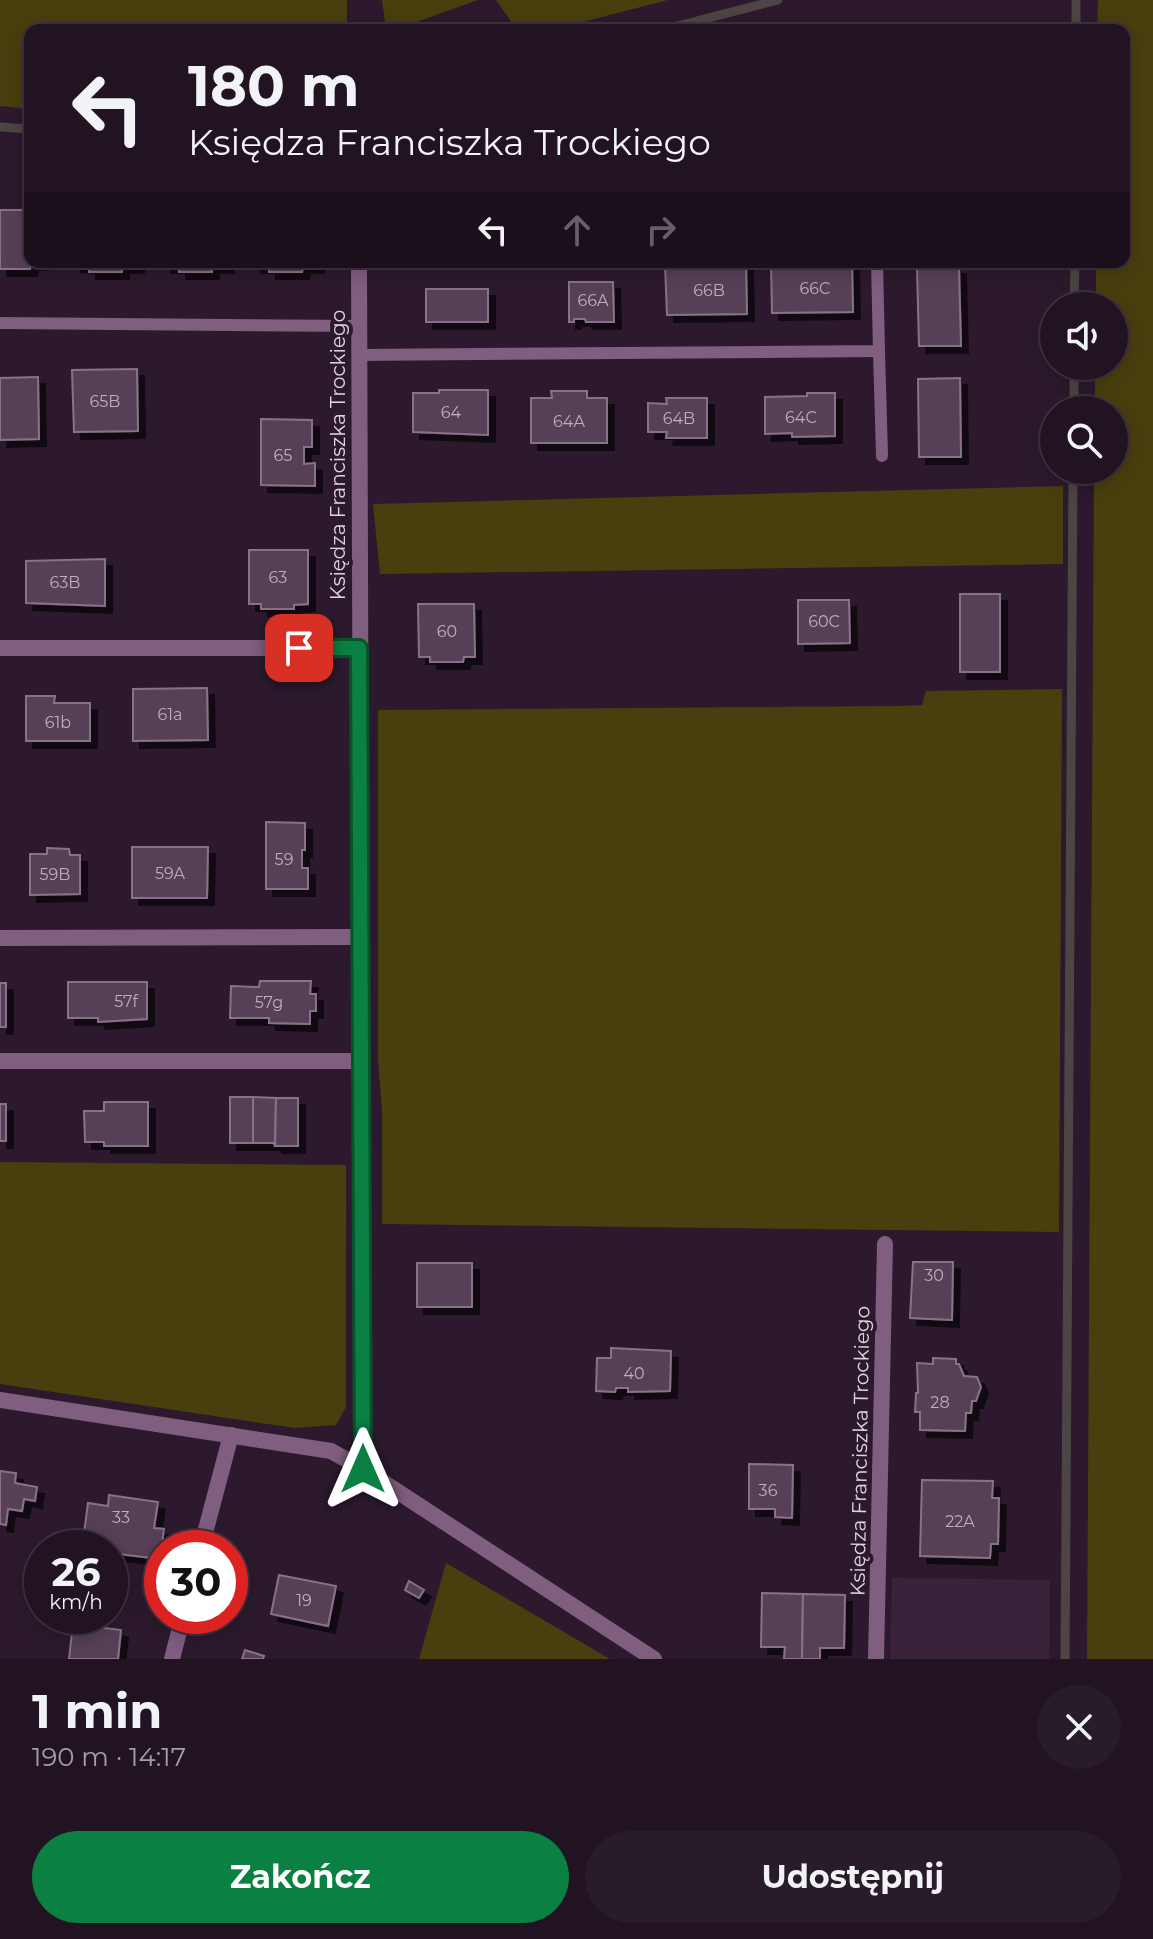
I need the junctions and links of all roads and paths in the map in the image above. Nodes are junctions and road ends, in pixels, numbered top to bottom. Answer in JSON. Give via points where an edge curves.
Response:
{"nodes":[{"id":1,"x":359,"y":268,"type":"edge"},
{"id":2,"x":877,"y":268,"type":"edge"},
{"id":3,"x":0,"y":323,"type":"edge"},
{"id":4,"x":358,"y":326,"type":"junction"},
{"id":5,"x":879,"y":351,"type":"junction"},
{"id":6,"x":358,"y":355,"type":"junction"},
{"id":7,"x":882,"y":456,"type":"dead end"},
{"id":8,"x":0,"y":648,"type":"edge"},
{"id":9,"x":359,"y":648,"type":"junction"},
{"id":10,"x":360,"y":937,"type":"junction"},
{"id":11,"x":0,"y":938,"type":"edge"},
{"id":12,"x":0,"y":1061,"type":"edge"},
{"id":13,"x":360,"y":1061,"type":"junction"},
{"id":14,"x":885,"y":1244,"type":"dead end"},
{"id":15,"x":0,"y":1400,"type":"edge"},
{"id":16,"x":231,"y":1435,"type":"junction"},
{"id":17,"x":363,"y":1469,"type":"junction"},
{"id":18,"x":206,"y":1530,"type":"edge"},
{"id":19,"x":178,"y":1634,"type":"edge"},
{"id":20,"x":172,"y":1659,"type":"edge"},
{"id":21,"x":654,"y":1659,"type":"edge"},
{"id":22,"x":876,"y":1659,"type":"edge"}],
"edges":[{"from":1,"to":4,"type":"street","name":"Księdza Franciszka Trockiego"},
{"from":2,"to":5,"type":"lane"},
{"from":3,"to":4,"type":"lane"},
{"from":4,"to":6,"type":"street","name":"Księdza Franciszka Trockiego"},
{"from":5,"to":6,"type":"lane"},
{"from":5,"to":7,"type":"lane"},
{"from":6,"to":9,"type":"street","name":"Księdza Franciszka Trockiego"},
{"from":8,"to":9,"type":"street"},
{"from":9,"to":10,"type":"street","name":"Księdza Franciszka Trockiego"},
{"from":10,"to":11,"type":"street"},
{"from":10,"to":13,"type":"street","name":"Księdza Franciszka Trockiego"},
{"from":12,"to":13,"type":"street"},
{"from":13,"to":17,"type":"street","name":"Księdza Franciszka Trockiego"},
{"from":14,"to":22,"type":"street","name":"Księdza Franciszka Trockiego"},
{"from":15,"to":16,"type":"street"},
{"from":16,"to":17,"type":"street","via":[[331,1451]]},
{"from":16,"to":18,"type":"street"},
{"from":17,"to":21,"type":"street"},
{"from":19,"to":20,"type":"street"}]}
